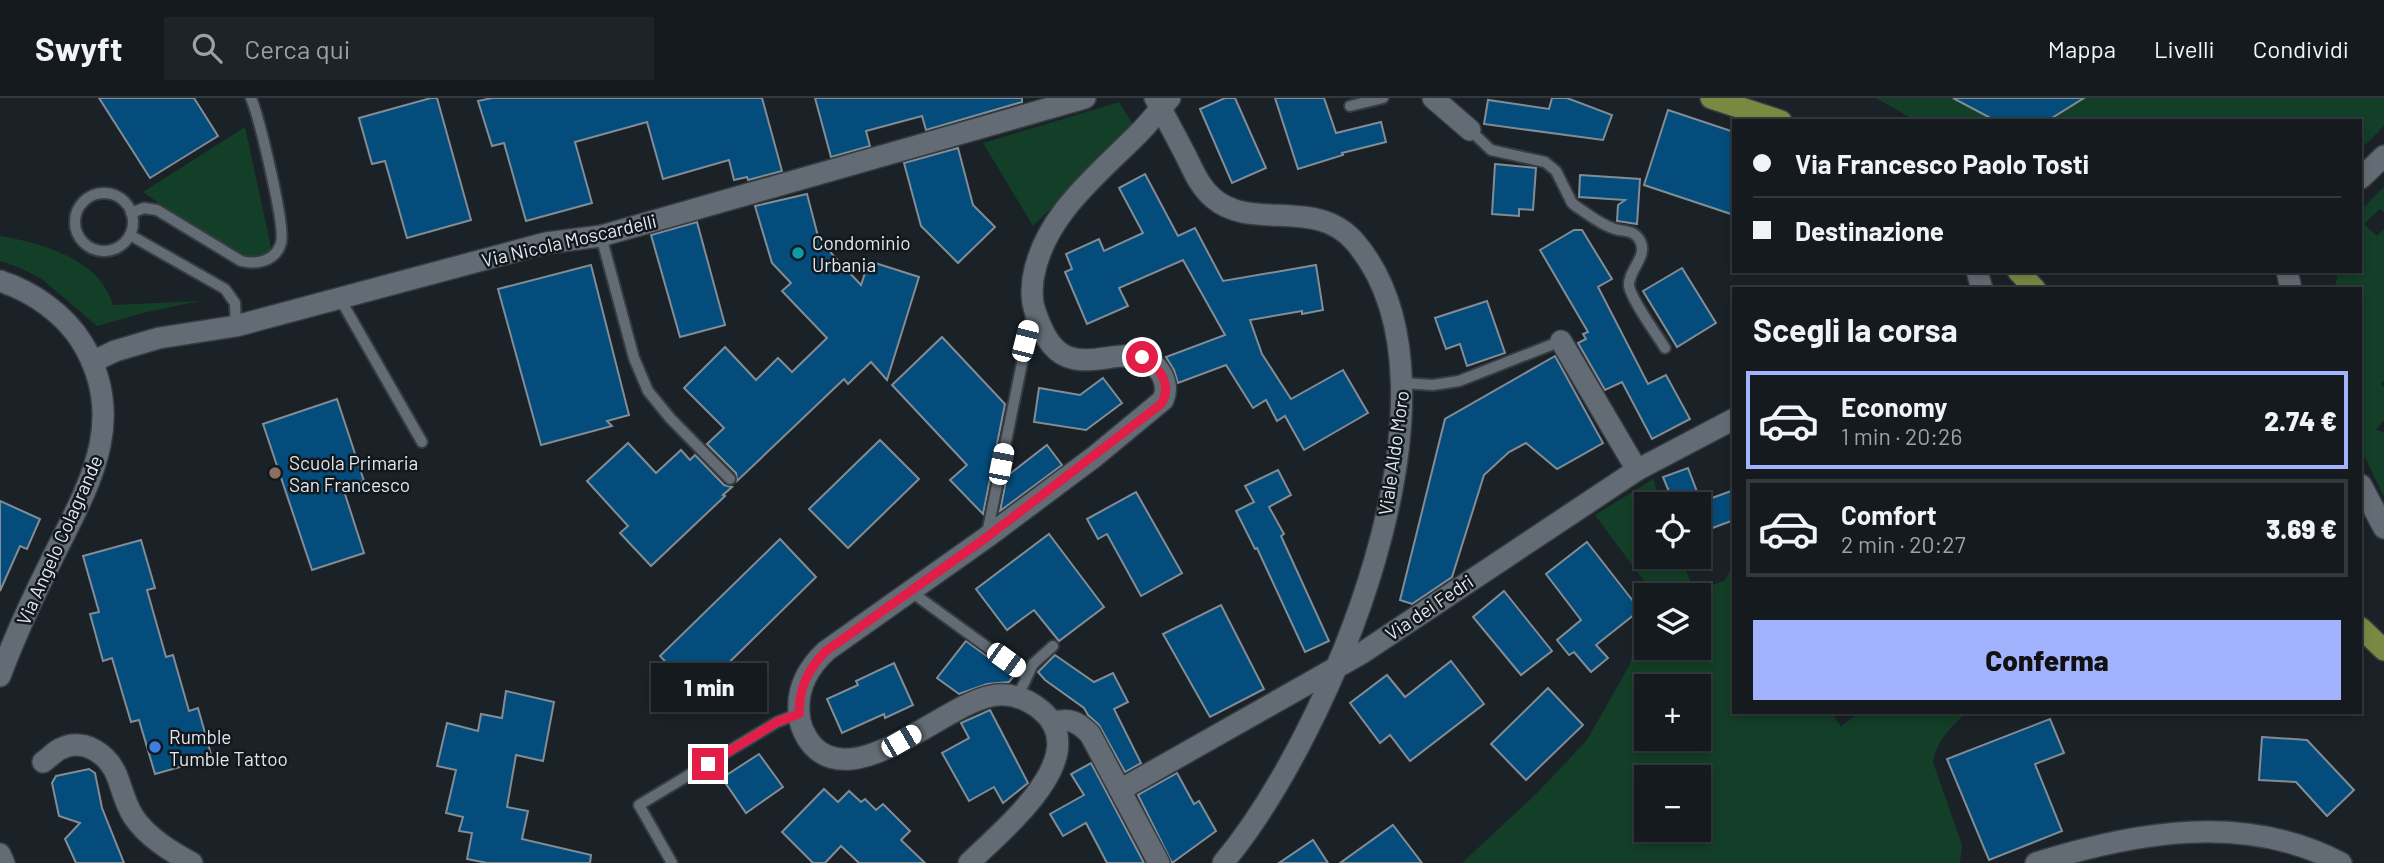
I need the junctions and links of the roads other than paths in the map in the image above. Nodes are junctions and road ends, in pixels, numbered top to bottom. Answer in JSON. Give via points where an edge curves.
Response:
{"nodes":[{"id":1,"x":251,"y":98,"type":"edge"},
{"id":2,"x":1085,"y":98,"type":"edge"},
{"id":3,"x":1383,"y":98,"type":"edge"},
{"id":4,"x":1433,"y":98,"type":"edge"},
{"id":5,"x":1710,"y":98,"type":"edge"},
{"id":6,"x":1162,"y":101,"type":"edge"},
{"id":7,"x":1350,"y":106,"type":"dead end"},
{"id":8,"x":1775,"y":119,"type":"edge"},
{"id":9,"x":1470,"y":130,"type":"joint"},
{"id":10,"x":2384,"y":156,"type":"edge"},
{"id":11,"x":2362,"y":177,"type":"edge"},
{"id":12,"x":131,"y":213,"type":"junction"},
{"id":13,"x":130,"y":235,"type":"junction"},
{"id":14,"x":601,"y":236,"type":"junction"},
{"id":15,"x":2020,"y":273,"type":"edge"},
{"id":16,"x":0,"y":281,"type":"edge"},
{"id":17,"x":2033,"y":287,"type":"edge"},
{"id":18,"x":339,"y":296,"type":"junction"},
{"id":19,"x":1033,"y":308,"type":"junction"},
{"id":20,"x":236,"y":326,"type":"junction"},
{"id":21,"x":1561,"y":341,"type":"joint"},
{"id":22,"x":1665,"y":348,"type":"dead end"},
{"id":23,"x":92,"y":362,"type":"junction"},
{"id":24,"x":1402,"y":383,"type":"junction"},
{"id":25,"x":1732,"y":420,"type":"edge"},
{"id":26,"x":422,"y":442,"type":"dead end"},
{"id":27,"x":1637,"y":470,"type":"junction"},
{"id":28,"x":730,"y":479,"type":"dead end"},
{"id":29,"x":2362,"y":487,"type":"edge"},
{"id":30,"x":2384,"y":528,"type":"edge"},
{"id":31,"x":987,"y":537,"type":"junction"},
{"id":32,"x":910,"y":591,"type":"junction"},
{"id":33,"x":2362,"y":629,"type":"edge"},
{"id":34,"x":1053,"y":646,"type":"dead end"},
{"id":35,"x":2384,"y":650,"type":"edge"},
{"id":36,"x":1335,"y":669,"type":"junction"},
{"id":37,"x":0,"y":674,"type":"edge"},
{"id":38,"x":1027,"y":676,"type":"junction"},
{"id":39,"x":1018,"y":696,"type":"junction"},
{"id":40,"x":799,"y":714,"type":"junction"},
{"id":41,"x":1053,"y":723,"type":"junction"},
{"id":42,"x":43,"y":762,"type":"dead end"},
{"id":43,"x":1120,"y":790,"type":"junction"},
{"id":44,"x":0,"y":854,"type":"edge"},
{"id":45,"x":4,"y":863,"type":"edge"},
{"id":46,"x":192,"y":863,"type":"edge"},
{"id":47,"x":672,"y":863,"type":"edge"},
{"id":48,"x":969,"y":863,"type":"edge"},
{"id":49,"x":1159,"y":863,"type":"edge"},
{"id":50,"x":1223,"y":863,"type":"edge"},
{"id":51,"x":2036,"y":863,"type":"edge"},
{"id":52,"x":2341,"y":863,"type":"edge"}],
"edges":[{"from":1,"to":12,"type":"lane","via":[[280,216],[282,241],[275,254],[262,262],[241,261],[157,210]]},
{"from":2,"to":14,"type":"street","name":"Via Nicola Moscardelli"},
{"from":3,"to":7,"type":"lane"},
{"from":4,"to":9,"type":"street"},
{"from":5,"to":8,"type":"main road"},
{"from":6,"to":19,"type":"street","via":[[1056,222],[1036,267]]},
{"from":6,"to":24,"type":"street","name":"Viale Aldo Moro","via":[[1200,184],[1222,204],[1250,212],[1314,218],[1338,228],[1356,243],[1391,308]]},
{"from":9,"to":22,"type":"lane","via":[[1491,150],[1545,162],[1556,171],[1572,203],[1612,228],[1637,237],[1642,252],[1629,287]]},
{"from":10,"to":11,"type":"street"},
{"from":12,"to":13,"type":"lane"},
{"from":12,"to":13,"type":"lane","via":[[120,198],[101,193],[83,201],[74,218],[78,238],[93,250],[112,251]]},
{"from":13,"to":20,"type":"lane","via":[[220,284],[235,303]]},
{"from":14,"to":18,"type":"street","name":"Via Nicola Moscardelli","via":[[547,243]]},
{"from":14,"to":28,"type":"lane","via":[[634,358],[648,391]]},
{"from":15,"to":17,"type":"main road"},
{"from":16,"to":23,"type":"street","name":"Via Angelo Colagrande","via":[[26,291],[56,313],[78,336]]},
{"from":18,"to":20,"type":"street","name":"Via Nicola Moscardelli"},
{"from":18,"to":26,"type":"lane"},
{"from":19,"to":31,"type":"lane"},
{"from":19,"to":31,"type":"street","via":[[1061,354],[1087,360],[1142,357],[1160,372],[1165,396],[1161,404]]},
{"from":20,"to":23,"type":"street","name":"Via Nicola Moscardelli","via":[[159,338]]},
{"from":21,"to":24,"type":"lane","via":[[1459,381]]},
{"from":21,"to":27,"type":"street"},
{"from":23,"to":37,"type":"street","name":"Via Angelo Colagrande","via":[[104,413],[97,461]]},
{"from":24,"to":36,"type":"street","name":"Viale Aldo Moro","via":[[1394,471],[1380,539]]},
{"from":25,"to":27,"type":"street","name":"Via dei Fedri"},
{"from":27,"to":36,"type":"street","name":"Via dei Fedri"},
{"from":29,"to":30,"type":"street"},
{"from":31,"to":32,"type":"street"},
{"from":32,"to":38,"type":"lane"},
{"from":32,"to":40,"type":"street","via":[[819,657],[805,678]]},
{"from":33,"to":35,"type":"main road"},
{"from":34,"to":38,"type":"lane","via":[[1038,657]]},
{"from":36,"to":43,"type":"street","name":"Via dei Fedri"},
{"from":36,"to":50,"type":"street","name":"Viale Aldo Moro","via":[[1286,771]]},
{"from":38,"to":39,"type":"lane"},
{"from":39,"to":40,"type":"street","via":[[994,695],[971,702],[861,758],[821,753],[809,741]]},
{"from":39,"to":41,"type":"street"},
{"from":40,"to":47,"type":"lane","via":[[777,722],[639,805]]},
{"from":41,"to":43,"type":"street","via":[[1067,719],[1085,729]]},
{"from":41,"to":48,"type":"street","via":[[1057,751],[1045,782]]},
{"from":42,"to":46,"type":"street","via":[[69,746],[95,749],[113,767],[142,827]]},
{"from":43,"to":49,"type":"street"},
{"from":44,"to":45,"type":"street"},
{"from":51,"to":52,"type":"street","via":[[2130,838],[2196,831],[2288,842]]}]}
